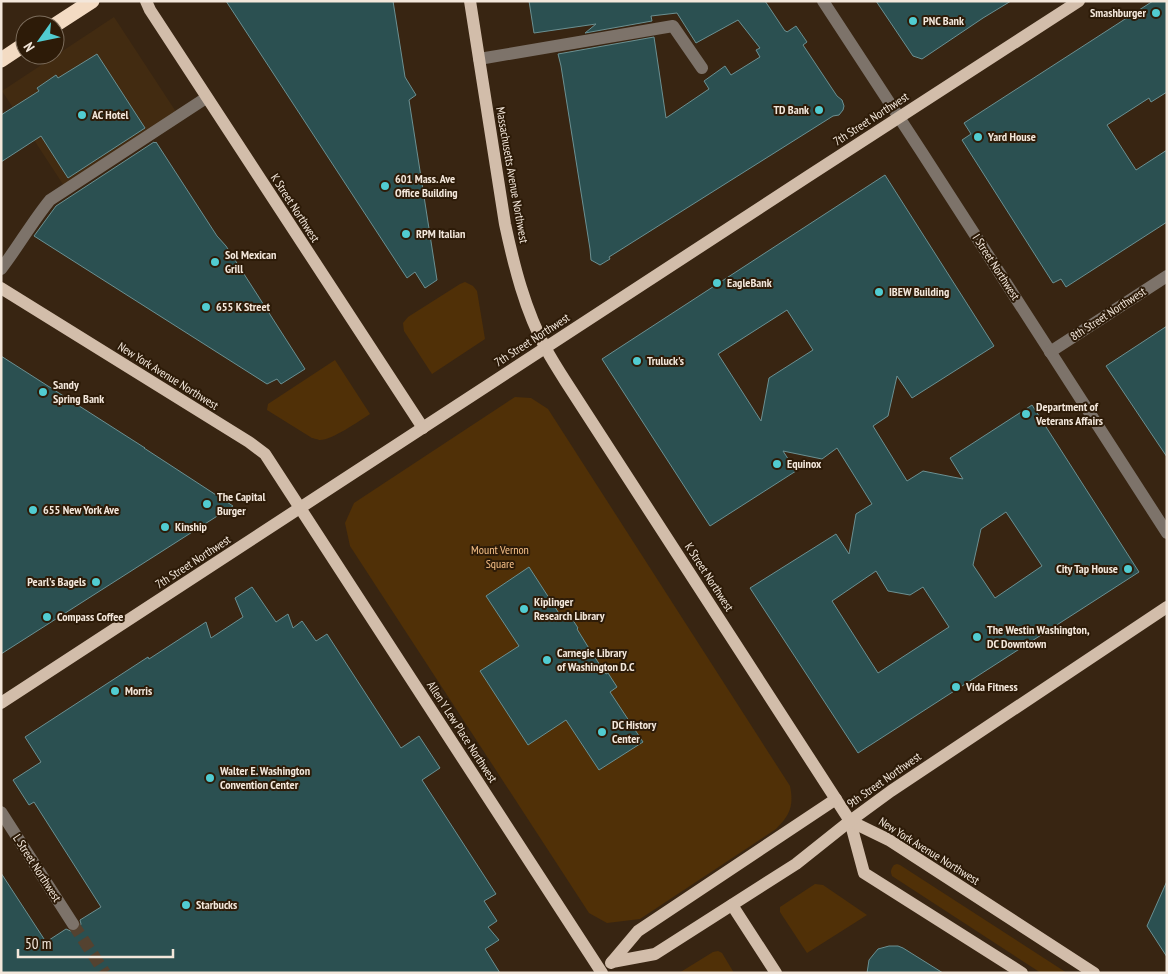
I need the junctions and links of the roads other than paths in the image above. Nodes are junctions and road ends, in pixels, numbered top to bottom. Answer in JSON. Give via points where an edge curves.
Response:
{"nodes":[{"id":1,"x":92,"y":1,"type":"edge"},
{"id":2,"x":146,"y":1,"type":"edge"},
{"id":3,"x":470,"y":1,"type":"edge"},
{"id":4,"x":823,"y":1,"type":"edge"},
{"id":5,"x":1079,"y":1,"type":"edge"},
{"id":6,"x":65,"y":19,"type":"edge"},
{"id":7,"x":15,"y":51,"type":"edge"},
{"id":8,"x":479,"y":58,"type":"junction"},
{"id":9,"x":1,"y":60,"type":"edge"},
{"id":10,"x":702,"y":68,"type":"dead end"},
{"id":11,"x":206,"y":98,"type":"junction"},
{"id":12,"x":899,"y":117,"type":"junction"},
{"id":13,"x":1,"y":270,"type":"edge"},
{"id":14,"x":1167,"y":276,"type":"edge"},
{"id":15,"x":1,"y":288,"type":"edge"},
{"id":16,"x":545,"y":348,"type":"junction"},
{"id":17,"x":1050,"y":352,"type":"junction"},
{"id":18,"x":423,"y":428,"type":"junction"},
{"id":19,"x":300,"y":508,"type":"junction"},
{"id":20,"x":1167,"y":533,"type":"edge"},
{"id":21,"x":1167,"y":607,"type":"edge"},
{"id":22,"x":1,"y":703,"type":"edge"},
{"id":23,"x":836,"y":799,"type":"junction"},
{"id":24,"x":1,"y":812,"type":"edge"},
{"id":25,"x":850,"y":820,"type":"junction"},
{"id":26,"x":732,"y":905,"type":"junction"},
{"id":27,"x":73,"y":924,"type":"tunnel mouth"},
{"id":28,"x":612,"y":962,"type":"junction"},
{"id":29,"x":600,"y":972,"type":"edge"},
{"id":30,"x":776,"y":973,"type":"edge"},
{"id":31,"x":1022,"y":973,"type":"edge"},
{"id":32,"x":1094,"y":973,"type":"edge"}],
"edges":[{"from":1,"to":6,"type":"highway"},
{"from":2,"to":11,"type":"main road","name":"K Street Northwest"},
{"from":3,"to":8,"type":"main road","name":"Massachusetts Avenue Northwest"},
{"from":4,"to":12,"type":"street","name":"I Street Northwest"},
{"from":5,"to":12,"type":"main road","name":"7th Street Northwest"},
{"from":7,"to":9,"type":"highway"},
{"from":8,"to":10,"type":"street","via":[[673,26]]},
{"from":8,"to":16,"type":"main road","name":"Massachusetts Avenue Northwest","via":[[511,253],[528,309]]},
{"from":11,"to":13,"type":"street","via":[[50,200]]},
{"from":11,"to":18,"type":"main road","name":"K Street Northwest"},
{"from":12,"to":16,"type":"main road","name":"7th Street Northwest"},
{"from":12,"to":17,"type":"street","name":"I Street Northwest"},
{"from":14,"to":17,"type":"street","name":"8th Street Northwest"},
{"from":15,"to":19,"type":"main road","name":"New York Avenue Northwest","via":[[249,442],[265,454]]},
{"from":16,"to":18,"type":"main road","name":"7th Street Northwest"},
{"from":16,"to":23,"type":"main road","name":"K Street Northwest"},
{"from":17,"to":20,"type":"street","name":"I Street Northwest"},
{"from":18,"to":19,"type":"main road","name":"7th Street Northwest"},
{"from":19,"to":22,"type":"main road","name":"7th Street Northwest"},
{"from":19,"to":29,"type":"main road","name":"Allen Y Lew Place Northwest"},
{"from":21,"to":25,"type":"main road","name":"9th Street Northwest"},
{"from":23,"to":25,"type":"main road","name":"K Street Northwest"},
{"from":23,"to":28,"type":"main road","name":"9th Street Northwest","via":[[638,931]]},
{"from":24,"to":27,"type":"street","name":"L Street Northwest"},
{"from":25,"to":26,"type":"main road","name":"9th Street Northwest","via":[[796,864]]},
{"from":25,"to":31,"type":"main road","via":[[864,873]]},
{"from":25,"to":32,"type":"main road","name":"New York Avenue Northwest","via":[[890,840]]},
{"from":26,"to":28,"type":"main road","name":"9th Street Northwest","via":[[655,954]]},
{"from":26,"to":30,"type":"main road"},
{"from":28,"to":29,"type":"main road","name":"9th Street Northwest"}]}
